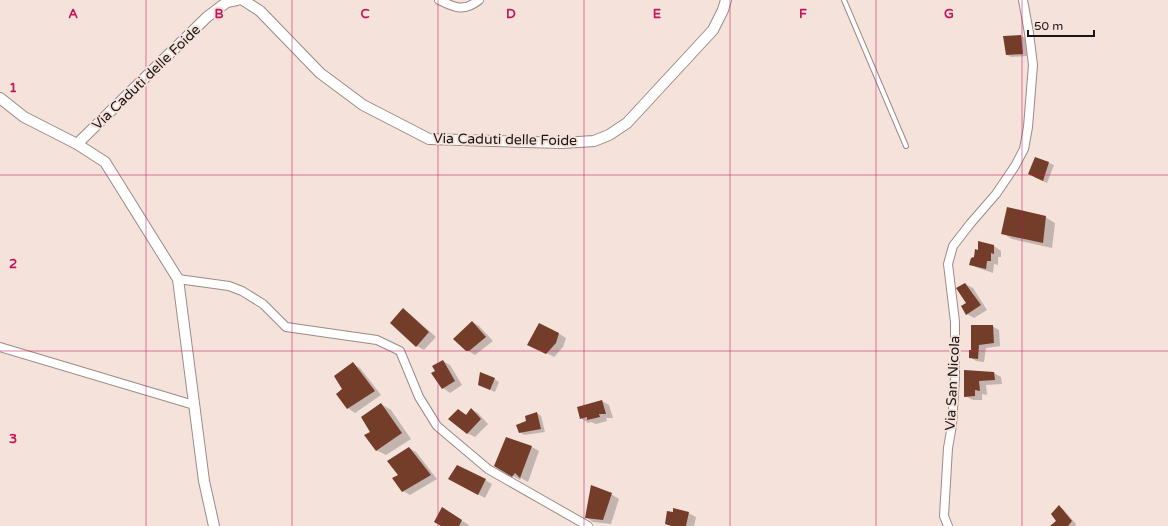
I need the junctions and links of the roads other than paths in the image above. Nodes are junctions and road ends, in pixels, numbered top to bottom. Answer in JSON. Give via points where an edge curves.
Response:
{"nodes":[{"id":1,"x":237,"y":0,"type":"edge"},
{"id":2,"x":244,"y":0,"type":"edge"},
{"id":3,"x":439,"y":0,"type":"edge"},
{"id":4,"x":479,"y":0,"type":"edge"},
{"id":5,"x":726,"y":0,"type":"edge"},
{"id":6,"x":844,"y":0,"type":"edge"},
{"id":7,"x":1023,"y":0,"type":"edge"},
{"id":8,"x":1,"y":97,"type":"edge"},
{"id":9,"x":77,"y":144,"type":"junction"},
{"id":10,"x":906,"y":146,"type":"dead end"},
{"id":11,"x":178,"y":279,"type":"junction"},
{"id":12,"x":0,"y":347,"type":"edge"},
{"id":13,"x":194,"y":405,"type":"junction"},
{"id":14,"x":214,"y":526,"type":"edge"},
{"id":15,"x":588,"y":526,"type":"edge"},
{"id":16,"x":948,"y":526,"type":"edge"}],
"edges":[{"from":1,"to":9,"type":"street","name":"Via Caduti delle Foide","via":[[227,2],[207,17]]},
{"from":2,"to":5,"type":"street","name":"Via Caduti delle Foide","via":[[260,11],[320,73],[363,105],[429,139],[562,143],[594,141],[627,123],[713,30]]},
{"from":3,"to":4,"type":"street","via":[[453,7],[463,8]]},
{"from":6,"to":10,"type":"lane"},
{"from":7,"to":16,"type":"street","name":"Via San Nicola","via":[[1033,65],[1024,149],[996,194],[953,246],[948,264],[955,322],[955,377],[944,516]]},
{"from":8,"to":9,"type":"street","via":[[24,117]]},
{"from":9,"to":11,"type":"street","via":[[105,162]]},
{"from":11,"to":13,"type":"street"},
{"from":11,"to":15,"type":"street","via":[[229,286],[242,291],[263,304],[286,327],[377,340],[400,351],[419,398],[437,426],[488,469]]},
{"from":12,"to":13,"type":"street"},
{"from":13,"to":14,"type":"street","via":[[204,480]]}]}
